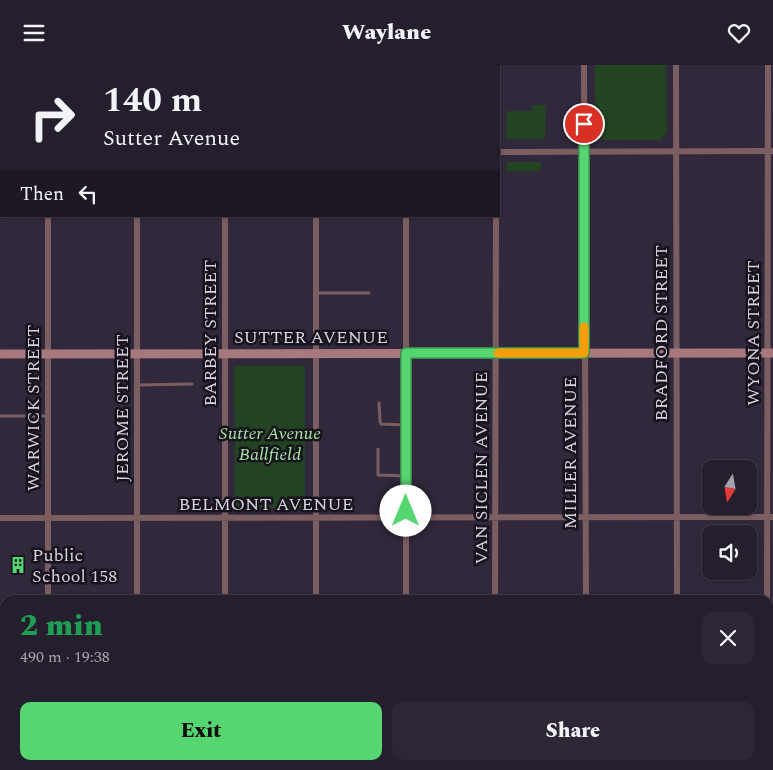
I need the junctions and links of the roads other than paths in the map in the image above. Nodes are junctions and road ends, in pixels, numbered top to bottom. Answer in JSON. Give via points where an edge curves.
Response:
{"nodes":[{"id":1,"x":584,"y":65,"type":"edge"},
{"id":2,"x":676,"y":65,"type":"edge"},
{"id":3,"x":768,"y":65,"type":"edge"},
{"id":4,"x":500,"y":151,"type":"edge"},
{"id":5,"x":770,"y":151,"type":"edge"},
{"id":6,"x":584,"y":152,"type":"junction"},
{"id":7,"x":676,"y":152,"type":"junction"},
{"id":8,"x":48,"y":217,"type":"edge"},
{"id":9,"x":137,"y":217,"type":"edge"},
{"id":10,"x":225,"y":217,"type":"edge"},
{"id":11,"x":316,"y":217,"type":"edge"},
{"id":12,"x":406,"y":217,"type":"edge"},
{"id":13,"x":496,"y":217,"type":"edge"},
{"id":14,"x":316,"y":293,"type":"junction"},
{"id":15,"x":369,"y":293,"type":"dead end"},
{"id":16,"x":0,"y":353,"type":"edge"},
{"id":17,"x":48,"y":353,"type":"junction"},
{"id":18,"x":137,"y":353,"type":"junction"},
{"id":19,"x":226,"y":353,"type":"junction"},
{"id":20,"x":316,"y":353,"type":"junction"},
{"id":21,"x":406,"y":353,"type":"junction"},
{"id":22,"x":496,"y":353,"type":"junction"},
{"id":23,"x":584,"y":353,"type":"junction"},
{"id":24,"x":677,"y":353,"type":"junction"},
{"id":25,"x":770,"y":353,"type":"edge"},
{"id":26,"x":192,"y":384,"type":"dead end"},
{"id":27,"x":137,"y":385,"type":"junction"},
{"id":28,"x":379,"y":403,"type":"dead end"},
{"id":29,"x":0,"y":416,"type":"edge"},
{"id":30,"x":48,"y":416,"type":"junction"},
{"id":31,"x":406,"y":425,"type":"junction"},
{"id":32,"x":378,"y":449,"type":"dead end"},
{"id":33,"x":406,"y":476,"type":"junction"},
{"id":34,"x":770,"y":517,"type":"edge"},
{"id":35,"x":0,"y":518,"type":"edge"},
{"id":36,"x":48,"y":518,"type":"junction"},
{"id":37,"x":316,"y":518,"type":"junction"},
{"id":38,"x":406,"y":518,"type":"junction"},
{"id":39,"x":495,"y":518,"type":"junction"},
{"id":40,"x":585,"y":518,"type":"junction"},
{"id":41,"x":676,"y":518,"type":"junction"},
{"id":42,"x":138,"y":519,"type":"junction"},
{"id":43,"x":225,"y":519,"type":"junction"},
{"id":44,"x":48,"y":595,"type":"edge"},
{"id":45,"x":137,"y":595,"type":"edge"},
{"id":46,"x":226,"y":595,"type":"edge"},
{"id":47,"x":316,"y":595,"type":"edge"},
{"id":48,"x":406,"y":595,"type":"edge"},
{"id":49,"x":496,"y":595,"type":"edge"},
{"id":50,"x":586,"y":595,"type":"edge"},
{"id":51,"x":676,"y":595,"type":"edge"},
{"id":52,"x":767,"y":595,"type":"edge"}],
"edges":[{"from":1,"to":6,"type":"street","name":"MILLER AVENUE"},
{"from":2,"to":7,"type":"street","name":"BRADFORD STREET"},
{"from":3,"to":5,"type":"street","name":"WYONA STREET"},
{"from":4,"to":6,"type":"street"},
{"from":5,"to":7,"type":"street"},
{"from":5,"to":25,"type":"street","name":"WYONA STREET"},
{"from":6,"to":7,"type":"street"},
{"from":6,"to":23,"type":"street","name":"MILLER AVENUE"},
{"from":7,"to":24,"type":"street","name":"BRADFORD STREET"},
{"from":8,"to":17,"type":"street","name":"WARWICK STREET"},
{"from":9,"to":18,"type":"street","name":"JEROME STREET"},
{"from":10,"to":19,"type":"street","name":"BARBEY STREET"},
{"from":11,"to":14,"type":"street"},
{"from":12,"to":21,"type":"street"},
{"from":13,"to":22,"type":"street","name":"VAN SICLEN AVENUE"},
{"from":14,"to":15,"type":"lane"},
{"from":14,"to":20,"type":"street"},
{"from":16,"to":17,"type":"street","name":"SUTTER AVENUE"},
{"from":17,"to":18,"type":"street","name":"SUTTER AVENUE"},
{"from":17,"to":30,"type":"street","name":"WARWICK STREET"},
{"from":18,"to":19,"type":"street","name":"SUTTER AVENUE"},
{"from":18,"to":27,"type":"street","name":"JEROME STREET"},
{"from":19,"to":20,"type":"street","name":"SUTTER AVENUE"},
{"from":19,"to":43,"type":"street","name":"BARBEY STREET"},
{"from":20,"to":21,"type":"street","name":"SUTTER AVENUE"},
{"from":20,"to":37,"type":"street"},
{"from":21,"to":22,"type":"street","name":"SUTTER AVENUE"},
{"from":21,"to":31,"type":"street"},
{"from":22,"to":23,"type":"street","name":"SUTTER AVENUE"},
{"from":22,"to":39,"type":"street","name":"VAN SICLEN AVENUE"},
{"from":23,"to":24,"type":"street","name":"SUTTER AVENUE"},
{"from":23,"to":40,"type":"street","name":"MILLER AVENUE"},
{"from":24,"to":25,"type":"street","name":"SUTTER AVENUE"},
{"from":24,"to":41,"type":"street","name":"BRADFORD STREET"},
{"from":25,"to":34,"type":"street","name":"WYONA STREET"},
{"from":26,"to":27,"type":"lane"},
{"from":27,"to":42,"type":"street","name":"JEROME STREET"},
{"from":28,"to":31,"type":"lane","via":[[381,424]]},
{"from":29,"to":30,"type":"lane"},
{"from":30,"to":36,"type":"street","name":"WARWICK STREET"},
{"from":31,"to":33,"type":"street"},
{"from":32,"to":33,"type":"lane","via":[[378,475]]},
{"from":33,"to":38,"type":"street"},
{"from":34,"to":41,"type":"street","name":"BELMONT AVENUE"},
{"from":34,"to":52,"type":"street","name":"WYONA STREET"},
{"from":35,"to":36,"type":"street","name":"BELMONT AVENUE"},
{"from":36,"to":42,"type":"street","name":"BELMONT AVENUE"},
{"from":36,"to":44,"type":"street","name":"WARWICK STREET"},
{"from":37,"to":38,"type":"street","name":"BELMONT AVENUE"},
{"from":37,"to":43,"type":"street","name":"BELMONT AVENUE"},
{"from":37,"to":47,"type":"street"},
{"from":38,"to":39,"type":"street","name":"BELMONT AVENUE"},
{"from":38,"to":48,"type":"street"},
{"from":39,"to":40,"type":"street","name":"BELMONT AVENUE"},
{"from":39,"to":49,"type":"street","name":"VAN SICLEN AVENUE"},
{"from":40,"to":41,"type":"street","name":"BELMONT AVENUE"},
{"from":40,"to":50,"type":"street","name":"MILLER AVENUE"},
{"from":41,"to":51,"type":"street","name":"BRADFORD STREET"},
{"from":42,"to":43,"type":"street","name":"BELMONT AVENUE"},
{"from":42,"to":45,"type":"street","name":"JEROME STREET"},
{"from":43,"to":46,"type":"street","name":"BARBEY STREET"}]}
